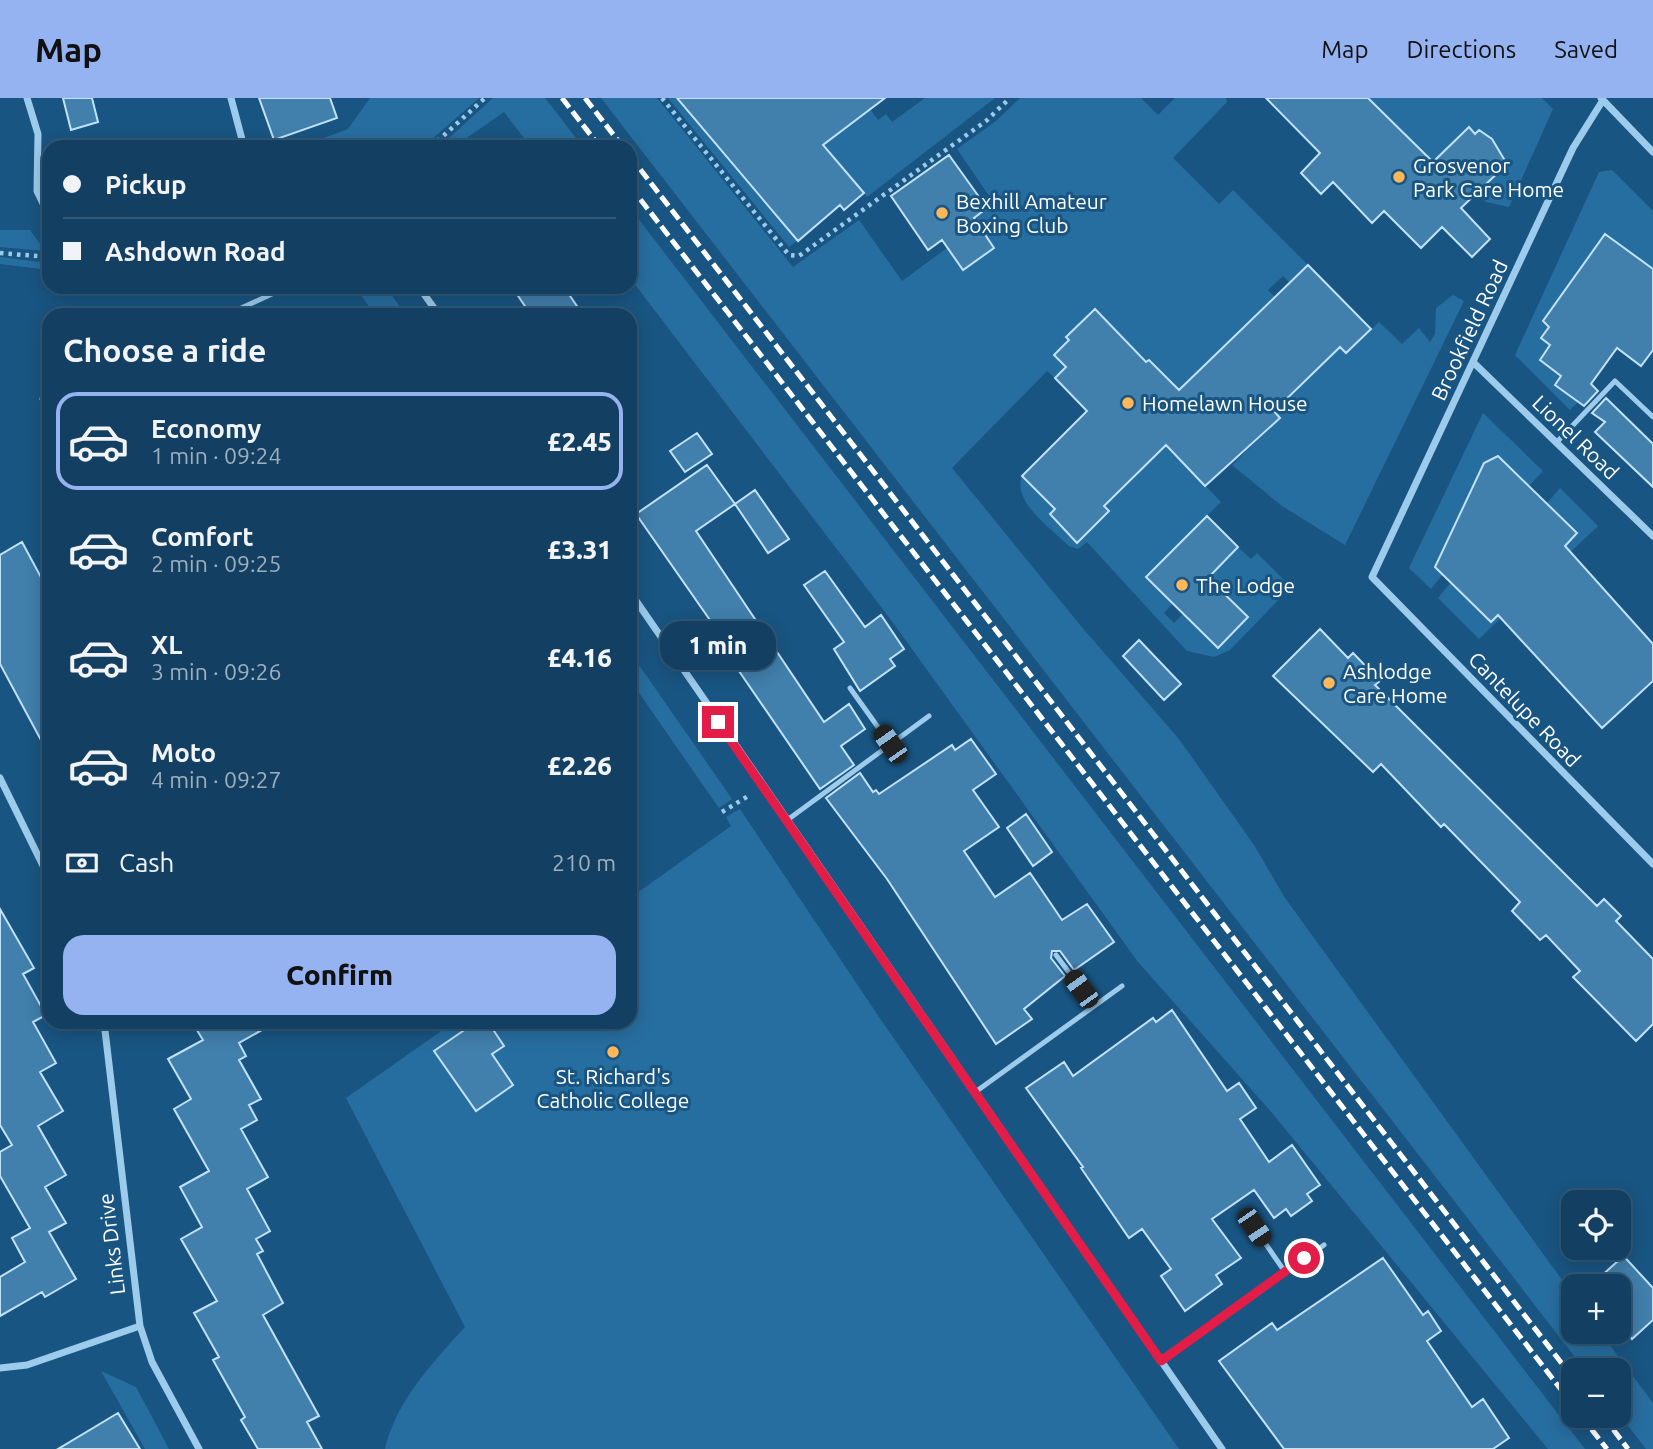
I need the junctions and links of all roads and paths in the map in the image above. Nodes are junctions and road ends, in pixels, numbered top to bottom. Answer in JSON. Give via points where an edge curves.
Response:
{"nodes":[{"id":1,"x":27,"y":98,"type":"edge"},
{"id":2,"x":231,"y":98,"type":"edge"},
{"id":3,"x":485,"y":98,"type":"edge"},
{"id":4,"x":662,"y":98,"type":"edge"},
{"id":5,"x":1010,"y":98,"type":"edge"},
{"id":6,"x":1602,"y":99,"type":"edge"},
{"id":7,"x":242,"y":140,"type":"edge"},
{"id":8,"x":439,"y":140,"type":"edge"},
{"id":9,"x":1653,"y":152,"type":"edge"},
{"id":10,"x":42,"y":201,"type":"edge"},
{"id":11,"x":0,"y":253,"type":"edge"},
{"id":12,"x":42,"y":256,"type":"edge"},
{"id":13,"x":272,"y":294,"type":"edge"},
{"id":14,"x":241,"y":308,"type":"edge"},
{"id":15,"x":1474,"y":363,"type":"junction"},
{"id":16,"x":1653,"y":417,"type":"edge"},
{"id":17,"x":1556,"y":443,"type":"junction"},
{"id":18,"x":1653,"y":536,"type":"edge"},
{"id":19,"x":1372,"y":577,"type":"joint"},
{"id":20,"x":637,"y":602,"type":"edge"},
{"id":21,"x":850,"y":688,"type":"dead end"},
{"id":22,"x":929,"y":716,"type":"dead end"},
{"id":23,"x":890,"y":744,"type":"junction"},
{"id":24,"x":0,"y":778,"type":"edge"},
{"id":25,"x":762,"y":786,"type":"junction"},
{"id":26,"x":722,"y":812,"type":"dead end"},
{"id":27,"x":786,"y":821,"type":"junction"},
{"id":28,"x":42,"y":864,"type":"edge"},
{"id":29,"x":1653,"y":864,"type":"edge"},
{"id":30,"x":1056,"y":955,"type":"dead end"},
{"id":31,"x":1122,"y":986,"type":"dead end"},
{"id":32,"x":1094,"y":1006,"type":"junction"},
{"id":33,"x":105,"y":1029,"type":"edge"},
{"id":34,"x":974,"y":1093,"type":"junction"},
{"id":35,"x":1254,"y":1227,"type":"dead end"},
{"id":36,"x":1324,"y":1245,"type":"dead end"},
{"id":37,"x":1285,"y":1272,"type":"junction"},
{"id":38,"x":140,"y":1326,"type":"junction"},
{"id":39,"x":1161,"y":1361,"type":"junction"},
{"id":40,"x":0,"y":1368,"type":"edge"},
{"id":41,"x":199,"y":1449,"type":"edge"},
{"id":42,"x":1222,"y":1449,"type":"edge"}],
"edges":[{"from":1,"to":10,"type":"street","via":[[38,134],[37,191]]},
{"from":2,"to":7,"type":"street"},
{"from":3,"to":8,"type":"path"},
{"from":4,"to":5,"type":"path","via":[[789,255],[800,256],[986,121]]},
{"from":6,"to":9,"type":"street"},
{"from":6,"to":15,"type":"street","name":"Brookfield Road","via":[[1573,148]]},
{"from":11,"to":12,"type":"path"},
{"from":13,"to":14,"type":"lane"},
{"from":15,"to":17,"type":"street","name":"Lionel Road"},
{"from":15,"to":19,"type":"street","name":"Brookfield Road"},
{"from":16,"to":17,"type":"lane","via":[[1615,382]]},
{"from":17,"to":18,"type":"street","name":"Lionel Road"},
{"from":19,"to":29,"type":"street","name":"Cantelupe Road"},
{"from":20,"to":25,"type":"street"},
{"from":21,"to":23,"type":"lane"},
{"from":22,"to":23,"type":"lane"},
{"from":23,"to":27,"type":"lane"},
{"from":24,"to":28,"type":"street"},
{"from":25,"to":26,"type":"path"},
{"from":25,"to":27,"type":"street"},
{"from":27,"to":34,"type":"street"},
{"from":30,"to":32,"type":"lane"},
{"from":31,"to":32,"type":"lane"},
{"from":32,"to":34,"type":"lane"},
{"from":33,"to":38,"type":"street","name":"Links Drive"},
{"from":34,"to":39,"type":"street"},
{"from":35,"to":37,"type":"lane"},
{"from":36,"to":37,"type":"lane"},
{"from":37,"to":39,"type":"lane"},
{"from":38,"to":40,"type":"street","via":[[27,1365]]},
{"from":38,"to":41,"type":"street","name":"Links Drive","via":[[152,1362]]},
{"from":39,"to":42,"type":"street"}]}
